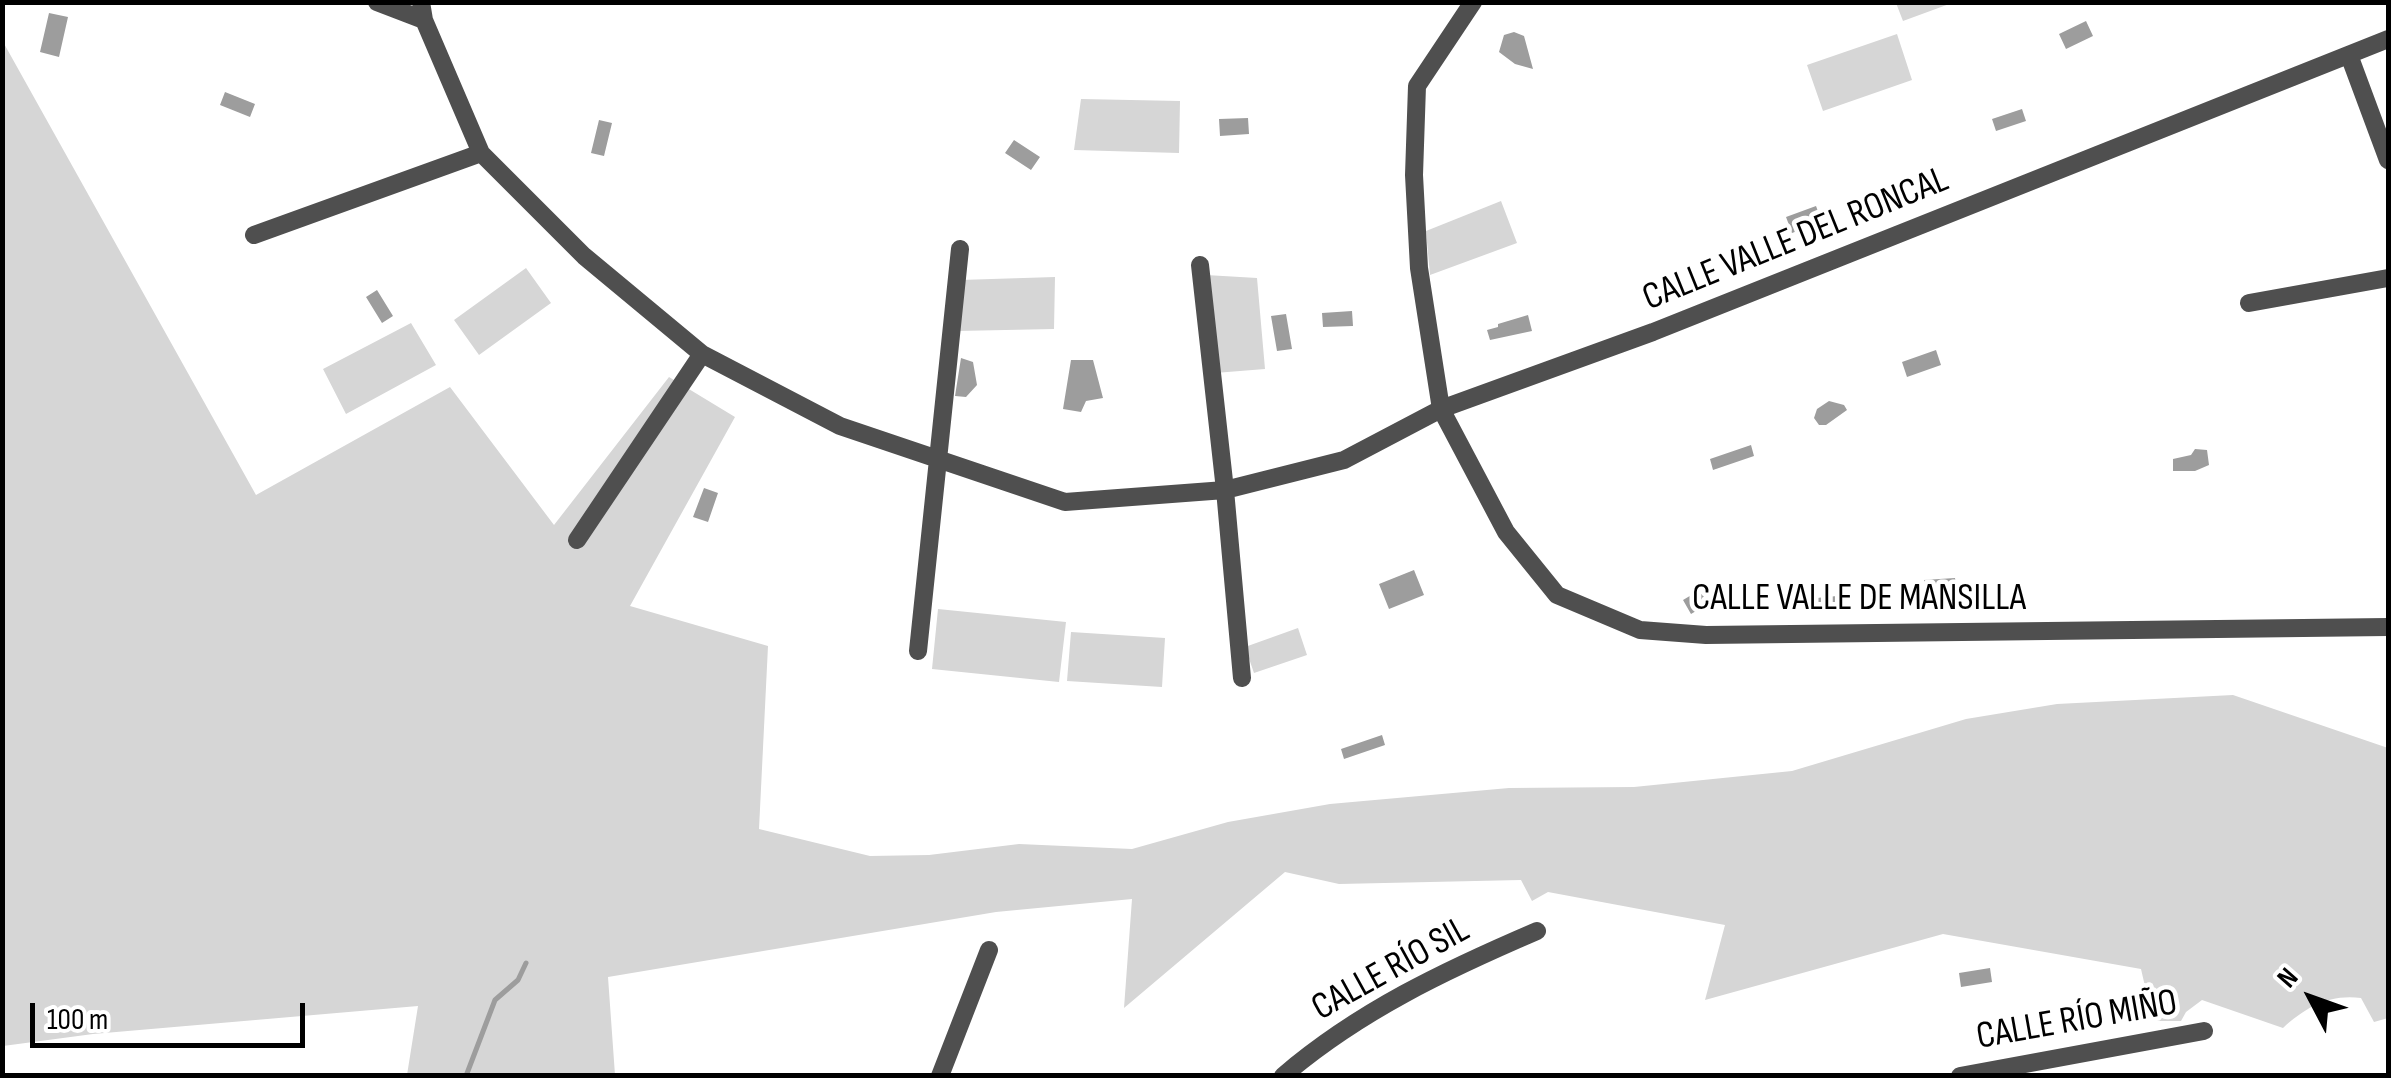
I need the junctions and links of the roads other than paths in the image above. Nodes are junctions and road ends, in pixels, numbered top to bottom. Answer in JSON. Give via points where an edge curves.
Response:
{"nodes":[{"id":1,"x":377,"y":2,"type":"edge"},
{"id":2,"x":1473,"y":2,"type":"edge"},
{"id":3,"x":423,"y":11,"type":"edge"},
{"id":4,"x":2388,"y":39,"type":"edge"},
{"id":5,"x":2349,"y":56,"type":"junction"},
{"id":6,"x":481,"y":153,"type":"junction"},
{"id":7,"x":2388,"y":160,"type":"edge"},
{"id":8,"x":254,"y":235,"type":"dead end"},
{"id":9,"x":960,"y":249,"type":"dead end"},
{"id":10,"x":1200,"y":265,"type":"dead end"},
{"id":11,"x":2388,"y":278,"type":"edge"},
{"id":12,"x":2249,"y":303,"type":"dead end"},
{"id":13,"x":702,"y":354,"type":"junction"},
{"id":14,"x":1440,"y":410,"type":"junction"},
{"id":15,"x":938,"y":461,"type":"junction"},
{"id":16,"x":1225,"y":490,"type":"junction"},
{"id":17,"x":577,"y":540,"type":"dead end"},
{"id":18,"x":2388,"y":627,"type":"edge"},
{"id":19,"x":918,"y":651,"type":"dead end"},
{"id":20,"x":1242,"y":678,"type":"dead end"},
{"id":21,"x":1537,"y":932,"type":"dead end"},
{"id":22,"x":989,"y":950,"type":"dead end"},
{"id":23,"x":2204,"y":1031,"type":"dead end"},
{"id":24,"x":940,"y":1076,"type":"edge"},
{"id":25,"x":1282,"y":1076,"type":"edge"},
{"id":26,"x":1960,"y":1076,"type":"edge"}],
"edges":[{"from":1,"to":3,"type":"street","name":"CALLE VALLE DEL RONCAL"},
{"from":2,"to":14,"type":"street","via":[[1418,86],[1419,268]]},
{"from":3,"to":6,"type":"street","name":"CALLE VALLE DEL RONCAL"},
{"from":4,"to":5,"type":"street","name":"CALLE VALLE DEL RONCAL"},
{"from":5,"to":7,"type":"street"},
{"from":5,"to":14,"type":"street","name":"CALLE VALLE DEL RONCAL"},
{"from":6,"to":8,"type":"street"},
{"from":6,"to":13,"type":"street","name":"CALLE VALLE DEL RONCAL","via":[[584,256]]},
{"from":9,"to":15,"type":"street"},
{"from":10,"to":16,"type":"street"},
{"from":11,"to":12,"type":"street"},
{"from":13,"to":15,"type":"street","name":"CALLE VALLE DEL RONCAL","via":[[840,426]]},
{"from":13,"to":17,"type":"street"},
{"from":14,"to":16,"type":"street","name":"CALLE VALLE DEL RONCAL","via":[[1344,460]]},
{"from":14,"to":18,"type":"street","name":"CALLE VALLE DE MANSILLA","via":[[1506,532],[1556,595],[1640,630],[1706,635]]},
{"from":15,"to":16,"type":"street","name":"CALLE VALLE DEL RONCAL","via":[[1065,502]]},
{"from":15,"to":19,"type":"street"},
{"from":16,"to":20,"type":"street"},
{"from":21,"to":25,"type":"street","name":"CALLE RÍO SIL","via":[[1372,1010]]},
{"from":22,"to":24,"type":"street"},
{"from":23,"to":26,"type":"street","name":"CALLE RÍO MIÑO"}]}
